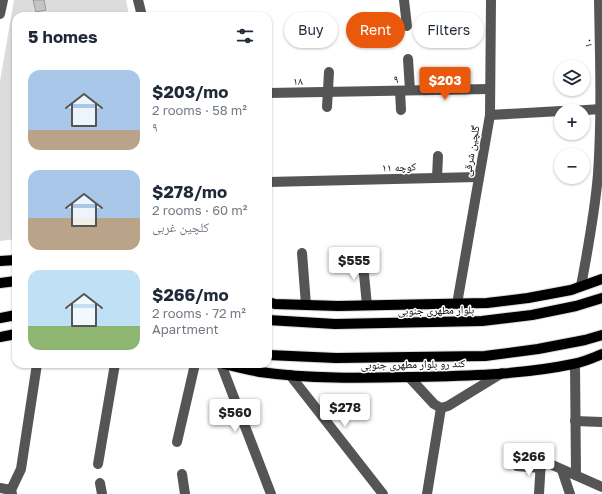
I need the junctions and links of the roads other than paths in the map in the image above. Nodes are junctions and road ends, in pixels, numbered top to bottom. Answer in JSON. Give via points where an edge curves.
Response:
{"nodes":[{"id":1,"x":2,"y":0,"type":"edge"},
{"id":2,"x":138,"y":0,"type":"edge"},
{"id":3,"x":404,"y":0,"type":"edge"},
{"id":4,"x":491,"y":0,"type":"edge"},
{"id":5,"x":599,"y":0,"type":"edge"},
{"id":6,"x":141,"y":12,"type":"edge"},
{"id":7,"x":0,"y":14,"type":"edge"},
{"id":8,"x":407,"y":26,"type":"dead end"},
{"id":9,"x":408,"y":59,"type":"dead end"},
{"id":10,"x":329,"y":72,"type":"dead end"},
{"id":11,"x":490,"y":89,"type":"junction"},
{"id":12,"x":405,"y":90,"type":"junction"},
{"id":13,"x":272,"y":93,"type":"edge"},
{"id":14,"x":328,"y":93,"type":"junction"},
{"id":15,"x":327,"y":107,"type":"dead end"},
{"id":16,"x":601,"y":109,"type":"edge"},
{"id":17,"x":401,"y":110,"type":"dead end"},
{"id":18,"x":590,"y":110,"type":"edge"},
{"id":19,"x":554,"y":111,"type":"edge"},
{"id":20,"x":490,"y":115,"type":"junction"},
{"id":21,"x":438,"y":156,"type":"dead end"},
{"id":22,"x":478,"y":177,"type":"junction"},
{"id":23,"x":437,"y":178,"type":"junction"},
{"id":24,"x":272,"y":182,"type":"edge"},
{"id":25,"x":302,"y":253,"type":"dead end"},
{"id":26,"x":362,"y":254,"type":"dead end"},
{"id":27,"x":12,"y":261,"type":"edge"},
{"id":28,"x":2,"y":262,"type":"edge"},
{"id":29,"x":602,"y":279,"type":"edge"},
{"id":30,"x":12,"y":281,"type":"edge"},
{"id":31,"x":0,"y":282,"type":"edge"},
{"id":32,"x":581,"y":286,"type":"junction"},
{"id":33,"x":602,"y":298,"type":"edge"},
{"id":34,"x":272,"y":303,"type":"edge"},
{"id":35,"x":457,"y":304,"type":"junction"},
{"id":36,"x":306,"y":305,"type":"junction"},
{"id":37,"x":367,"y":305,"type":"junction"},
{"id":38,"x":12,"y":316,"type":"edge"},
{"id":39,"x":0,"y":318,"type":"edge"},
{"id":40,"x":272,"y":320,"type":"edge"},
{"id":41,"x":12,"y":335,"type":"edge"},
{"id":42,"x":602,"y":335,"type":"edge"},
{"id":43,"x":0,"y":337,"type":"edge"},
{"id":44,"x":585,"y":340,"type":"junction"},
{"id":45,"x":602,"y":343,"type":"edge"},
{"id":46,"x":602,"y":354,"type":"edge"},
{"id":47,"x":272,"y":355,"type":"edge"},
{"id":48,"x":575,"y":364,"type":"junction"},
{"id":49,"x":36,"y":368,"type":"edge"},
{"id":50,"x":114,"y":368,"type":"edge"},
{"id":51,"x":194,"y":368,"type":"edge"},
{"id":52,"x":223,"y":368,"type":"edge"},
{"id":53,"x":241,"y":368,"type":"edge"},
{"id":54,"x":502,"y":373,"type":"junction"},
{"id":55,"x":290,"y":375,"type":"junction"},
{"id":56,"x":409,"y":377,"type":"junction"},
{"id":57,"x":441,"y":408,"type":"junction"},
{"id":58,"x":575,"y":421,"type":"junction"},
{"id":59,"x":602,"y":422,"type":"edge"},
{"id":60,"x":177,"y":442,"type":"dead end"},
{"id":61,"x":98,"y":464,"type":"dead end"},
{"id":62,"x":541,"y":464,"type":"junction"},
{"id":63,"x":517,"y":466,"type":"dead end"},
{"id":64,"x":562,"y":470,"type":"junction"},
{"id":65,"x":182,"y":474,"type":"dead end"},
{"id":66,"x":576,"y":475,"type":"junction"},
{"id":67,"x":100,"y":483,"type":"dead end"},
{"id":68,"x":602,"y":487,"type":"edge"},
{"id":69,"x":0,"y":488,"type":"edge"},
{"id":70,"x":11,"y":492,"type":"edge"},
{"id":71,"x":102,"y":494,"type":"edge"},
{"id":72,"x":185,"y":494,"type":"edge"},
{"id":73,"x":270,"y":494,"type":"edge"},
{"id":74,"x":383,"y":494,"type":"edge"},
{"id":75,"x":427,"y":494,"type":"edge"},
{"id":76,"x":539,"y":494,"type":"edge"},
{"id":77,"x":570,"y":494,"type":"edge"}],
"edges":[{"from":1,"to":7,"type":"street"},
{"from":2,"to":6,"type":"street"},
{"from":3,"to":8,"type":"street"},
{"from":4,"to":11,"type":"street","name":"گلچین شرقی"},
{"from":5,"to":16,"type":"street","name":"۱۰"},
{"from":9,"to":12,"type":"street"},
{"from":10,"to":14,"type":"street"},
{"from":11,"to":12,"type":"street","name":"۹"},
{"from":11,"to":20,"type":"street","name":"گلچین شرقی"},
{"from":12,"to":14,"type":"street","name":"۹"},
{"from":12,"to":17,"type":"street"},
{"from":13,"to":14,"type":"street","name":"۱۸"},
{"from":14,"to":15,"type":"street"},
{"from":16,"to":18,"type":"street"},
{"from":16,"to":32,"type":"street","name":"۱۰","via":[[598,175]]},
{"from":19,"to":20,"type":"street"},
{"from":20,"to":22,"type":"street","name":"گلچین شرقی"},
{"from":21,"to":23,"type":"street"},
{"from":22,"to":23,"type":"street","name":"کوچه ۱۱"},
{"from":22,"to":35,"type":"street","name":"گلچین شرقی"},
{"from":23,"to":24,"type":"street","name":"کوچه ۱۱"},
{"from":25,"to":36,"type":"street"},
{"from":26,"to":37,"type":"street"},
{"from":27,"to":28,"type":"main road"},
{"from":29,"to":32,"type":"main road"},
{"from":30,"to":31,"type":"main road"},
{"from":32,"to":35,"type":"main road","via":[[528,298]]},
{"from":33,"to":40,"type":"main road","name":"بلوار مطهری جنوبی","via":[[547,312],[482,322],[335,324]]},
{"from":34,"to":36,"type":"main road"},
{"from":35,"to":37,"type":"main road"},
{"from":36,"to":37,"type":"main road"},
{"from":38,"to":39,"type":"main road"},
{"from":41,"to":43,"type":"main road"},
{"from":42,"to":44,"type":"main road"},
{"from":44,"to":45,"type":"main road"},
{"from":44,"to":47,"type":"main road","via":[[485,356],[336,358]]},
{"from":46,"to":48,"type":"main road","name":"کند رو بلوار مطهری جنوبی"},
{"from":48,"to":54,"type":"main road","name":"کند رو بلوار مطهری جنوبی"},
{"from":48,"to":58,"type":"street"},
{"from":49,"to":70,"type":"street","via":[[21,469]]},
{"from":50,"to":61,"type":"street"},
{"from":51,"to":60,"type":"street"},
{"from":52,"to":73,"type":"street"},
{"from":53,"to":55,"type":"main road","name":"کند رو بلوار مطهری جنوبی"},
{"from":54,"to":56,"type":"main road","name":"کند رو بلوار مطهری جنوبی"},
{"from":54,"to":57,"type":"street","via":[[453,404]]},
{"from":55,"to":56,"type":"main road","name":"کند رو بلوار مطهری جنوبی","via":[[339,378]]},
{"from":55,"to":74,"type":"street"},
{"from":56,"to":57,"type":"street"},
{"from":57,"to":75,"type":"street"},
{"from":58,"to":59,"type":"street"},
{"from":58,"to":66,"type":"street"},
{"from":62,"to":63,"type":"street"},
{"from":62,"to":64,"type":"street"},
{"from":62,"to":76,"type":"street"},
{"from":64,"to":66,"type":"street"},
{"from":64,"to":77,"type":"street"},
{"from":65,"to":72,"type":"street"},
{"from":66,"to":68,"type":"street"},
{"from":67,"to":71,"type":"street"},
{"from":69,"to":70,"type":"street"}]}
